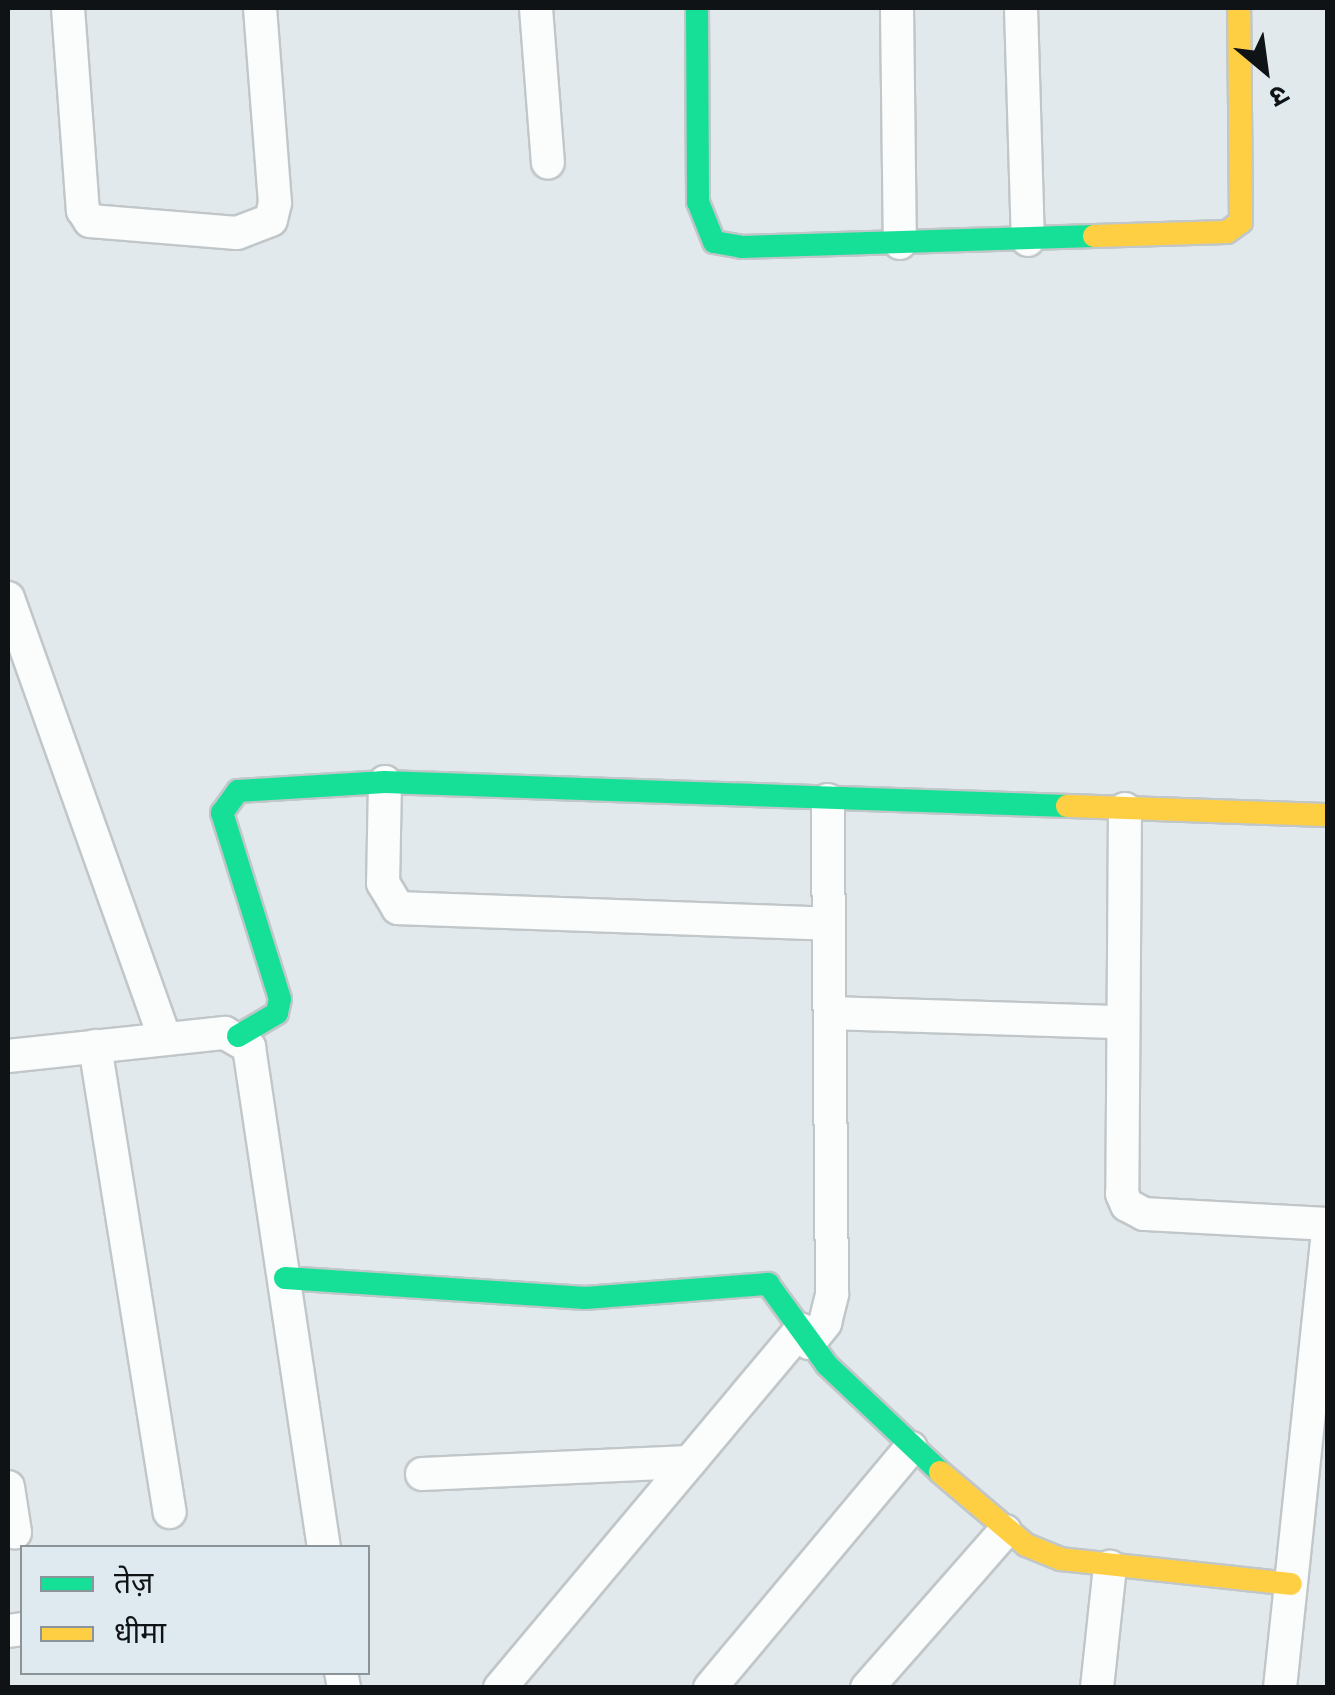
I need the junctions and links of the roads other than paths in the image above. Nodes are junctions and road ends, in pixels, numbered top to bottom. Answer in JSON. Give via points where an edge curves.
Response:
{"nodes":[{"id":1,"x":68,"y":8,"type":"edge"},
{"id":2,"x":260,"y":8,"type":"edge"},
{"id":3,"x":536,"y":8,"type":"edge"},
{"id":4,"x":697,"y":8,"type":"edge"},
{"id":5,"x":897,"y":8,"type":"edge"},
{"id":6,"x":1020,"y":8,"type":"edge"},
{"id":7,"x":1239,"y":8,"type":"edge"},
{"id":8,"x":548,"y":164,"type":"dead end"},
{"id":9,"x":1028,"y":240,"type":"junction"},
{"id":10,"x":900,"y":243,"type":"junction"},
{"id":11,"x":8,"y":598,"type":"edge"},
{"id":12,"x":385,"y":782,"type":"junction"},
{"id":13,"x":828,"y":800,"type":"junction"},
{"id":14,"x":1125,"y":809,"type":"junction"},
{"id":15,"x":1328,"y":815,"type":"edge"},
{"id":16,"x":828,"y":924,"type":"junction"},
{"id":17,"x":830,"y":1013,"type":"junction"},
{"id":18,"x":1123,"y":1022,"type":"junction"},
{"id":19,"x":238,"y":1036,"type":"junction"},
{"id":20,"x":165,"y":1039,"type":"junction"},
{"id":21,"x":95,"y":1046,"type":"junction"},
{"id":22,"x":8,"y":1056,"type":"edge"},
{"id":23,"x":1328,"y":1224,"type":"edge"},
{"id":24,"x":1328,"y":1235,"type":"edge"},
{"id":25,"x":285,"y":1278,"type":"junction"},
{"id":26,"x":1325,"y":1286,"type":"edge"},
{"id":27,"x":805,"y":1336,"type":"junction"},
{"id":28,"x":911,"y":1448,"type":"junction"},
{"id":29,"x":690,"y":1462,"type":"junction"},
{"id":30,"x":422,"y":1474,"type":"dead end"},
{"id":31,"x":8,"y":1487,"type":"edge"},
{"id":32,"x":170,"y":1512,"type":"dead end"},
{"id":33,"x":1005,"y":1531,"type":"junction"},
{"id":34,"x":15,"y":1532,"type":"dead end"},
{"id":35,"x":324,"y":1545,"type":"edge"},
{"id":36,"x":1110,"y":1566,"type":"junction"},
{"id":37,"x":1291,"y":1584,"type":"junction"},
{"id":38,"x":889,"y":1675,"type":"edge"},
{"id":39,"x":500,"y":1688,"type":"edge"},
{"id":40,"x":710,"y":1688,"type":"edge"},
{"id":41,"x":867,"y":1688,"type":"edge"},
{"id":42,"x":1096,"y":1688,"type":"edge"},
{"id":43,"x":1280,"y":1688,"type":"edge"}],
"edges":[{"from":1,"to":2,"type":"street","via":[[83,210],[90,221],[237,233],[271,220],[275,204]]},
{"from":3,"to":8,"type":"street"},
{"from":4,"to":10,"type":"street","via":[[698,202],[714,242]]},
{"from":5,"to":10,"type":"street"},
{"from":6,"to":9,"type":"street"},
{"from":7,"to":9,"type":"street","via":[[1241,222],[1212,235]]},
{"from":9,"to":10,"type":"street"},
{"from":11,"to":20,"type":"street"},
{"from":12,"to":13,"type":"street"},
{"from":12,"to":16,"type":"street","via":[[383,883],[398,908]]},
{"from":12,"to":19,"type":"street","via":[[255,787],[226,801],[224,826],[280,998],[277,1012]]},
{"from":13,"to":14,"type":"street"},
{"from":13,"to":16,"type":"street"},
{"from":14,"to":15,"type":"street"},
{"from":14,"to":18,"type":"street"},
{"from":16,"to":17,"type":"street"},
{"from":17,"to":18,"type":"street"},
{"from":17,"to":27,"type":"street","via":[[832,1294],[825,1323]]},
{"from":18,"to":23,"type":"street","via":[[1122,1194],[1134,1213]]},
{"from":19,"to":20,"type":"street"},
{"from":19,"to":25,"type":"street","via":[[254,1064]]},
{"from":20,"to":21,"type":"street"},
{"from":21,"to":22,"type":"street"},
{"from":21,"to":32,"type":"street"},
{"from":24,"to":26,"type":"street"},
{"from":25,"to":27,"type":"street","via":[[586,1298],[754,1282],[778,1294]]},
{"from":25,"to":35,"type":"street"},
{"from":26,"to":37,"type":"street"},
{"from":27,"to":28,"type":"street"},
{"from":27,"to":29,"type":"street"},
{"from":28,"to":33,"type":"street"},
{"from":28,"to":40,"type":"street"},
{"from":29,"to":30,"type":"street"},
{"from":29,"to":39,"type":"street"},
{"from":31,"to":34,"type":"street"},
{"from":33,"to":36,"type":"street","via":[[1061,1560]]},
{"from":33,"to":38,"type":"street"},
{"from":36,"to":37,"type":"street"},
{"from":36,"to":42,"type":"street"},
{"from":37,"to":43,"type":"street"},
{"from":38,"to":41,"type":"street"}]}
